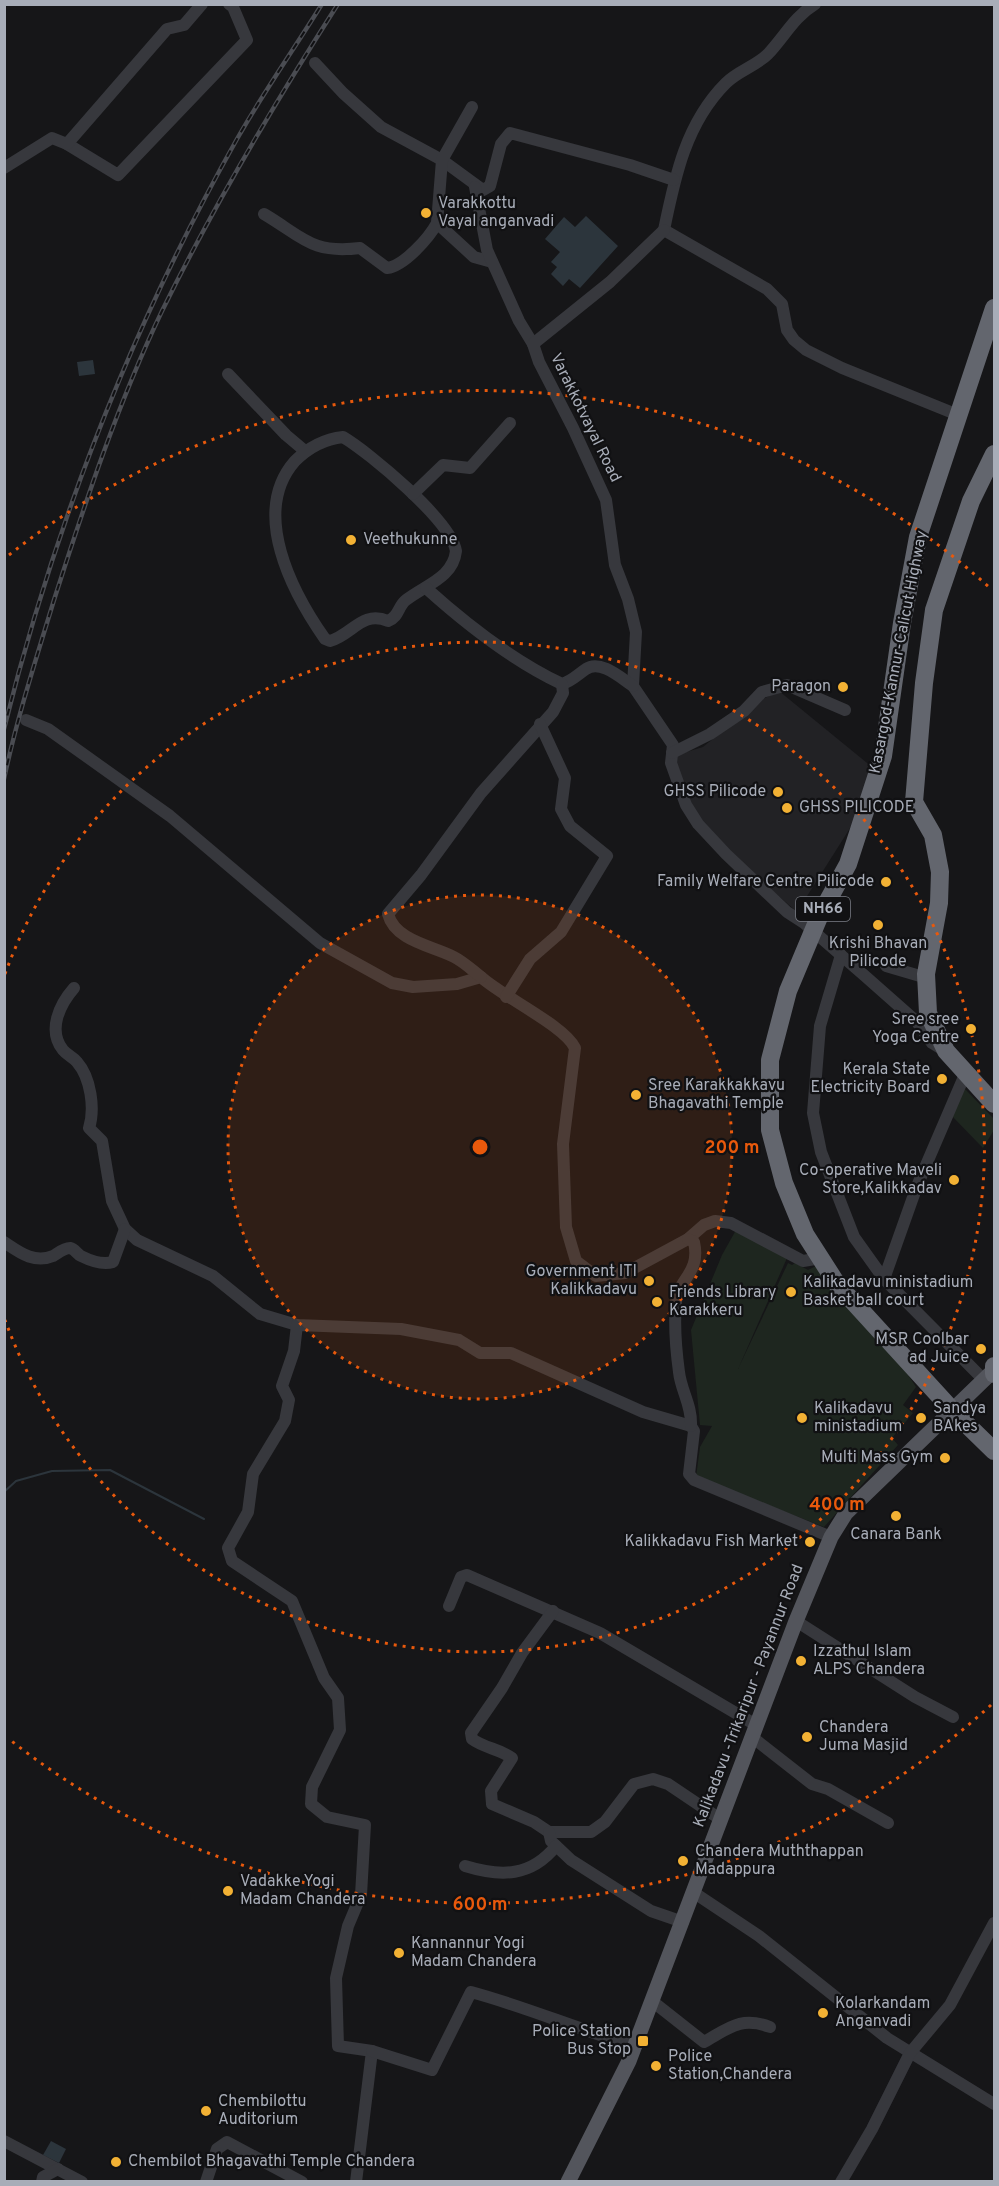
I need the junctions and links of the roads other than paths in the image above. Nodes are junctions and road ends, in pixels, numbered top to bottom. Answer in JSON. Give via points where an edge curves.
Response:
{"nodes":[{"id":1,"x":202,"y":4,"type":"edge"},
{"id":2,"x":229,"y":4,"type":"edge"},
{"id":3,"x":815,"y":4,"type":"edge"},
{"id":4,"x":315,"y":63,"type":"dead end"},
{"id":5,"x":472,"y":107,"type":"dead end"},
{"id":6,"x":67,"y":144,"type":"junction"},
{"id":7,"x":442,"y":160,"type":"junction"},
{"id":8,"x":4,"y":168,"type":"edge"},
{"id":9,"x":674,"y":180,"type":"junction"},
{"id":10,"x":475,"y":187,"type":"junction"},
{"id":11,"x":264,"y":214,"type":"dead end"},
{"id":12,"x":437,"y":223,"type":"junction"},
{"id":13,"x":664,"y":230,"type":"junction"},
{"id":14,"x":492,"y":262,"type":"junction"},
{"id":15,"x":994,"y":308,"type":"edge"},
{"id":16,"x":533,"y":344,"type":"junction"},
{"id":17,"x":228,"y":374,"type":"dead end"},
{"id":18,"x":958,"y":415,"type":"junction"},
{"id":19,"x":510,"y":423,"type":"dead end"},
{"id":20,"x":305,"y":451,"type":"junction"},
{"id":21,"x":994,"y":454,"type":"edge"},
{"id":22,"x":413,"y":494,"type":"junction"},
{"id":23,"x":426,"y":588,"type":"junction"},
{"id":24,"x":562,"y":684,"type":"junction"},
{"id":25,"x":633,"y":686,"type":"junction"},
{"id":26,"x":845,"y":710,"type":"dead end"},
{"id":27,"x":26,"y":720,"type":"dead end"},
{"id":28,"x":540,"y":724,"type":"junction"},
{"id":29,"x":672,"y":753,"type":"junction"},
{"id":30,"x":813,"y":931,"type":"junction"},
{"id":31,"x":841,"y":955,"type":"junction"},
{"id":32,"x":886,"y":966,"type":"dead end"},
{"id":33,"x":926,"y":974,"type":"junction"},
{"id":34,"x":481,"y":977,"type":"junction"},
{"id":35,"x":74,"y":988,"type":"dead end"},
{"id":36,"x":506,"y":997,"type":"junction"},
{"id":37,"x":946,"y":1051,"type":"junction"},
{"id":38,"x":966,"y":1072,"type":"junction"},
{"id":39,"x":994,"y":1104,"type":"edge"},
{"id":40,"x":125,"y":1229,"type":"junction"},
{"id":41,"x":688,"y":1239,"type":"junction"},
{"id":42,"x":4,"y":1242,"type":"edge"},
{"id":43,"x":821,"y":1258,"type":"junction"},
{"id":44,"x":884,"y":1279,"type":"junction"},
{"id":45,"x":297,"y":1325,"type":"junction"},
{"id":46,"x":992,"y":1373,"type":"edge"},
{"id":47,"x":953,"y":1411,"type":"junction"},
{"id":48,"x":691,"y":1426,"type":"junction"},
{"id":49,"x":994,"y":1451,"type":"edge"},
{"id":50,"x":831,"y":1537,"type":"junction"},
{"id":51,"x":449,"y":1606,"type":"dead end"},
{"id":52,"x":553,"y":1611,"type":"junction"},
{"id":53,"x":796,"y":1621,"type":"junction"},
{"id":54,"x":953,"y":1717,"type":"dead end"},
{"id":55,"x":754,"y":1731,"type":"junction"},
{"id":56,"x":720,"y":1819,"type":"junction"},
{"id":57,"x":888,"y":1822,"type":"dead end"},
{"id":58,"x":549,"y":1832,"type":"junction"},
{"id":59,"x":556,"y":1846,"type":"junction"},
{"id":60,"x":465,"y":1866,"type":"dead end"},
{"id":61,"x":693,"y":1892,"type":"junction"},
{"id":62,"x":683,"y":1922,"type":"junction"},
{"id":63,"x":994,"y":1923,"type":"edge"},
{"id":64,"x":652,"y":2001,"type":"junction"},
{"id":65,"x":770,"y":2027,"type":"dead end"},
{"id":66,"x":634,"y":2046,"type":"junction"},
{"id":67,"x":372,"y":2051,"type":"junction"},
{"id":68,"x":910,"y":2053,"type":"junction"},
{"id":69,"x":994,"y":2104,"type":"edge"},
{"id":70,"x":4,"y":2141,"type":"edge"},
{"id":71,"x":58,"y":2169,"type":"junction"},
{"id":72,"x":42,"y":2181,"type":"edge"},
{"id":73,"x":82,"y":2181,"type":"edge"},
{"id":74,"x":206,"y":2181,"type":"edge"},
{"id":75,"x":302,"y":2181,"type":"edge"},
{"id":76,"x":356,"y":2181,"type":"edge"},
{"id":77,"x":568,"y":2181,"type":"edge"},
{"id":78,"x":841,"y":2181,"type":"edge"}],
"edges":[{"from":1,"to":6,"type":"street","via":[[184,25],[167,29]]},
{"from":2,"to":6,"type":"street","via":[[247,40],[118,175]]},
{"from":3,"to":9,"type":"street","via":[[803,11],[766,56],[727,82],[700,115]]},
{"from":4,"to":7,"type":"street","via":[[381,127]]},
{"from":5,"to":7,"type":"street"},
{"from":6,"to":8,"type":"street","via":[[52,138]]},
{"from":7,"to":10,"type":"street"},
{"from":7,"to":12,"type":"street"},
{"from":9,"to":10,"type":"street","via":[[510,133],[501,144],[490,186],[483,190]]},
{"from":9,"to":13,"type":"street"},
{"from":10,"to":14,"type":"street"},
{"from":11,"to":12,"type":"street","via":[[307,244],[336,251],[360,248],[387,268],[396,267]]},
{"from":12,"to":14,"type":"street","via":[[474,257]]},
{"from":13,"to":16,"type":"street","name":"Varakkotvayal Road","via":[[610,282]]},
{"from":13,"to":18,"type":"street","via":[[767,289],[782,304],[787,330],[806,350]]},
{"from":14,"to":16,"type":"street"},
{"from":15,"to":18,"type":"highway","name":"Kasargod-Kannur-Calicut Highway","number":"NH66"},
{"from":16,"to":25,"type":"street","name":"Varakkotvayal Road","via":[[538,362],[606,500],[615,565],[636,632]]},
{"from":17,"to":20,"type":"street"},
{"from":18,"to":30,"type":"highway","name":"Kasargod-Kannur-Calicut Highway","number":"NH66","via":[[918,537],[883,756],[848,864]]},
{"from":19,"to":22,"type":"street","via":[[470,468],[442,465]]},
{"from":20,"to":22,"type":"street","via":[[343,437],[363,449]]},
{"from":20,"to":23,"type":"street","via":[[280,483],[274,521],[295,591],[325,639],[336,639],[368,618],[393,619],[404,600]]},
{"from":21,"to":33,"type":"highway","name":"Kasargod-Kannur-Calicut Highway","via":[[971,501],[934,610],[924,682],[914,802],[933,835],[940,872],[939,903]]},
{"from":22,"to":23,"type":"street","via":[[455,543],[456,550],[451,566]]},
{"from":23,"to":24,"type":"street","via":[[477,629]]},
{"from":24,"to":25,"type":"street","via":[[588,667],[600,666]]},
{"from":24,"to":28,"type":"street","via":[[559,702]]},
{"from":25,"to":29,"type":"street","via":[[673,745]]},
{"from":26,"to":29,"type":"street","via":[[787,685],[778,687],[762,692],[744,711]]},
{"from":27,"to":34,"type":"street","via":[[48,729],[170,816],[320,943],[392,983],[413,987],[457,984]]},
{"from":28,"to":34,"type":"street","via":[[388,914],[396,928],[431,949],[460,960]]},
{"from":28,"to":36,"type":"street","via":[[566,778],[561,809],[570,826],[607,856],[561,932],[530,959]]},
{"from":29,"to":30,"type":"street","via":[[671,763],[686,805],[698,824],[787,912]]},
{"from":30,"to":31,"type":"street"},
{"from":30,"to":43,"type":"highway","name":"Kasargod-Kannur-Calicut Highway","number":"NH66","via":[[788,991],[770,1060],[770,1130],[783,1183],[805,1234]]},
{"from":31,"to":37,"type":"street","via":[[917,1022],[932,1043]]},
{"from":31,"to":44,"type":"street","via":[[820,1026],[813,1113],[821,1152],[854,1237]]},
{"from":32,"to":33,"type":"street","via":[[920,976]]},
{"from":33,"to":37,"type":"highway","name":"Kasargod-Kannur-Calicut Highway","via":[[928,1013]]},
{"from":34,"to":36,"type":"street"},
{"from":35,"to":40,"type":"street","via":[[65,998],[55,1034],[63,1050],[78,1063],[88,1089],[93,1115],[89,1128],[102,1140],[112,1201]]},
{"from":36,"to":41,"type":"street","via":[[566,1036],[575,1048],[563,1144],[566,1227],[576,1261],[596,1276],[625,1273]]},
{"from":37,"to":38,"type":"highway","name":"Kasargod-Kannur-Calicut Highway"},
{"from":38,"to":39,"type":"highway","name":"Kasargod-Kannur-Calicut Highway"},
{"from":38,"to":44,"type":"street","via":[[917,1186]]},
{"from":40,"to":42,"type":"street","via":[[118,1255],[106,1264],[81,1256],[72,1248],[50,1257],[33,1258]]},
{"from":40,"to":45,"type":"street","via":[[137,1240],[213,1276],[260,1314]]},
{"from":41,"to":43,"type":"street","via":[[704,1225],[715,1221],[731,1223],[803,1262]]},
{"from":41,"to":48,"type":"street","via":[[694,1242],[694,1264],[677,1294],[676,1310],[679,1373],[689,1402]]},
{"from":43,"to":47,"type":"highway","name":"Kasargod-Kannur-Calicut Highway","number":"NH66","via":[[837,1284]]},
{"from":44,"to":46,"type":"street"},
{"from":45,"to":48,"type":"street","via":[[401,1329],[459,1340],[480,1353],[512,1353],[644,1412]]},
{"from":45,"to":67,"type":"street","via":[[294,1350],[282,1386],[289,1400],[285,1422],[254,1474],[248,1512],[228,1548],[232,1561],[292,1601],[324,1678],[338,1698],[340,1730],[312,1787],[311,1804],[327,1817],[365,1825],[361,1895],[348,1926],[336,1978],[338,2046]]},
{"from":46,"to":47,"type":"main road","name":"Kalikadavu -Trikaripur - Payannur Road"},
{"from":47,"to":49,"type":"highway","name":"Kasargod-Kannur-Calicut Highway","number":"NH66"},
{"from":47,"to":50,"type":"main road","name":"Kalikadavu -Trikaripur - Payannur Road","via":[[846,1513]]},
{"from":48,"to":50,"type":"street","via":[[694,1431],[689,1474],[693,1480]]},
{"from":50,"to":53,"type":"main road","name":"Kalikadavu -Trikaripur - Payannur Road"},
{"from":51,"to":52,"type":"street","via":[[461,1576],[467,1575]]},
{"from":52,"to":55,"type":"street","via":[[600,1633]]},
{"from":52,"to":58,"type":"street","via":[[471,1733],[479,1744],[512,1758],[491,1791],[492,1804]]},
{"from":53,"to":54,"type":"street"},
{"from":53,"to":55,"type":"main road","name":"Kalikadavu -Trikaripur - Payannur Road"},
{"from":55,"to":56,"type":"main road","name":"Kalikadavu -Trikaripur - Payannur Road"},
{"from":55,"to":57,"type":"street","via":[[812,1784]]},
{"from":56,"to":58,"type":"street","via":[[668,1784],[653,1779],[634,1784],[597,1830]]},
{"from":56,"to":61,"type":"main road","name":"Kalikadavu -Trikaripur - Payannur Road"},
{"from":58,"to":59,"type":"street"},
{"from":59,"to":60,"type":"street","via":[[536,1865],[511,1874]]},
{"from":59,"to":62,"type":"street","via":[[571,1860],[651,1911]]},
{"from":61,"to":62,"type":"main road","name":"Kalikadavu -Trikaripur - Payannur Road"},
{"from":61,"to":68,"type":"street","via":[[759,1936]]},
{"from":62,"to":64,"type":"main road","name":"Kalikadavu -Trikaripur - Payannur Road"},
{"from":63,"to":68,"type":"street","via":[[950,2005]]},
{"from":64,"to":65,"type":"street","via":[[704,2042],[753,2020]]},
{"from":64,"to":66,"type":"main road","name":"Kalikadavu -Trikaripur - Payannur Road"},
{"from":66,"to":67,"type":"street","via":[[471,1992],[432,2070]]},
{"from":66,"to":77,"type":"main road","name":"Kalikadavu -Trikaripur - Payannur Road"},
{"from":67,"to":76,"type":"street"},
{"from":68,"to":69,"type":"street"},
{"from":68,"to":78,"type":"street"},
{"from":70,"to":71,"type":"street"},
{"from":71,"to":72,"type":"street"},
{"from":71,"to":73,"type":"street"},
{"from":74,"to":75,"type":"street","via":[[217,2149],[227,2142]]}]}
